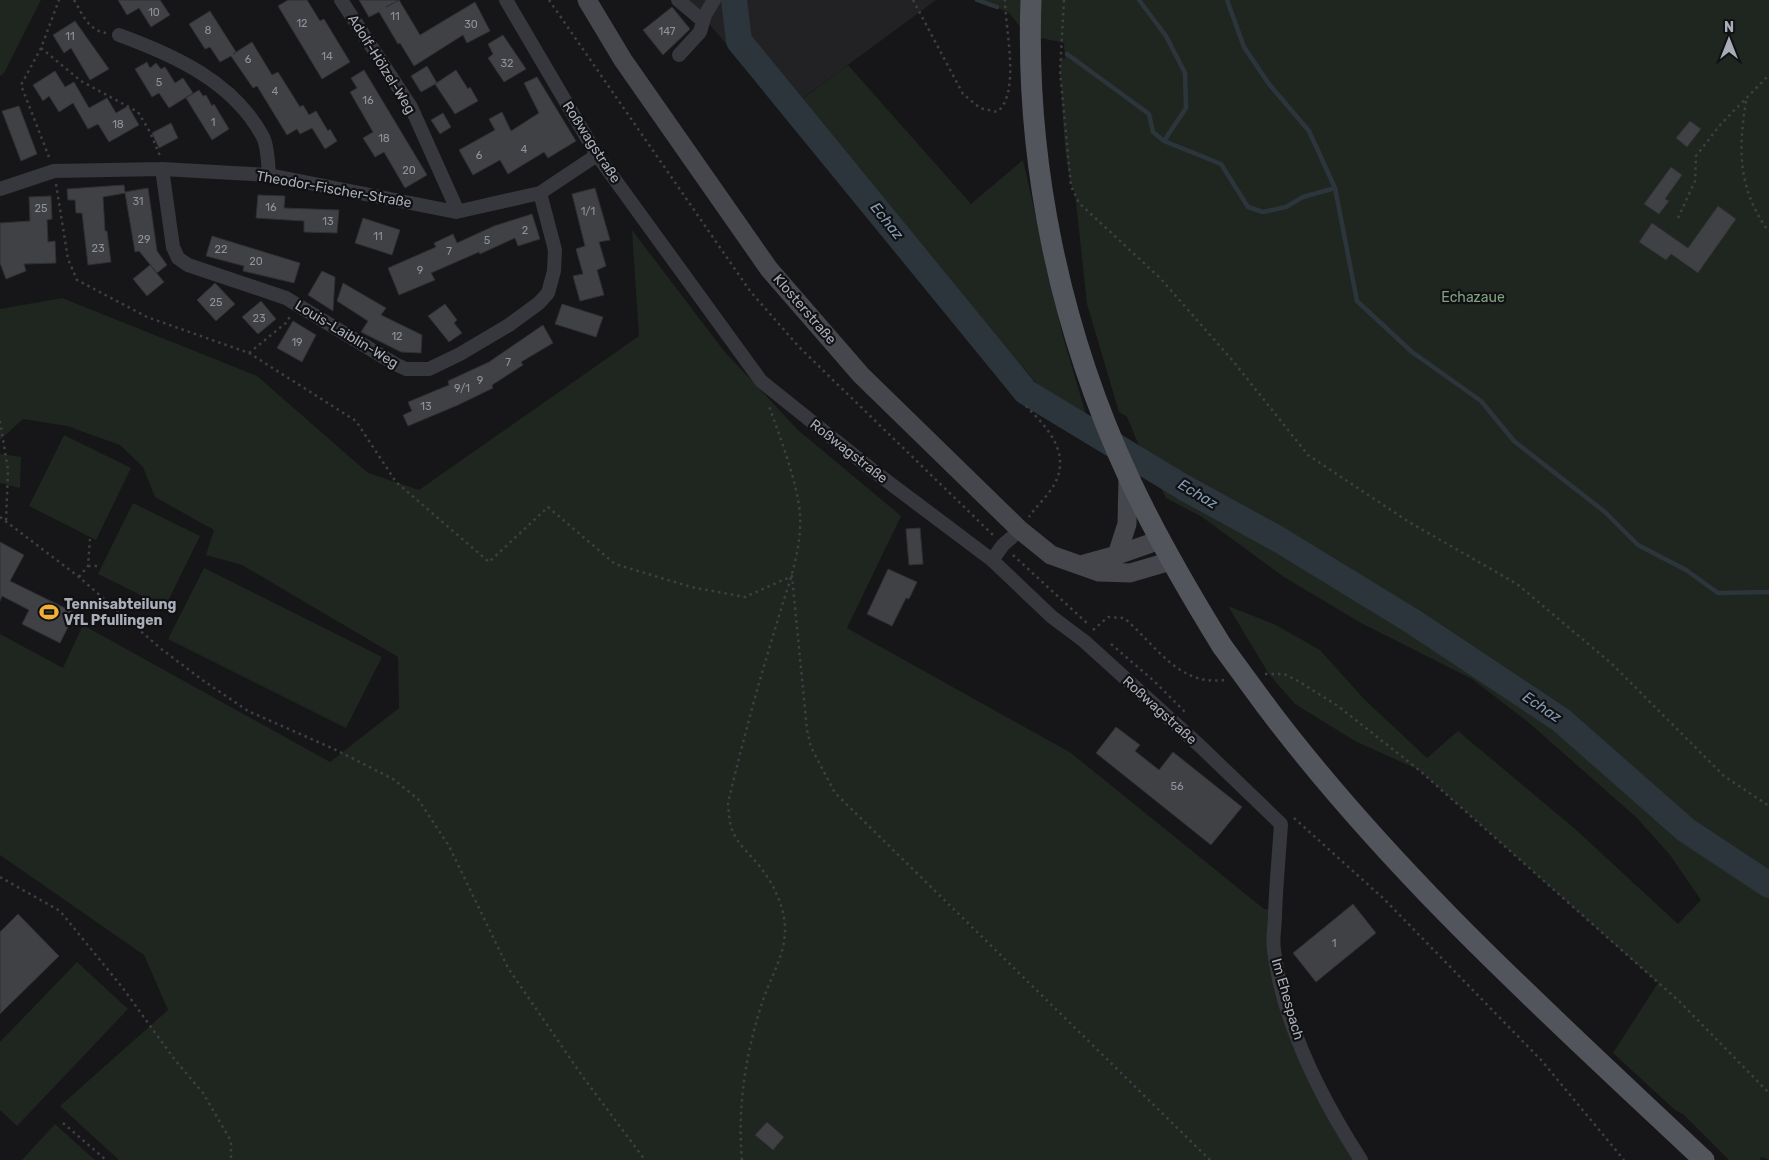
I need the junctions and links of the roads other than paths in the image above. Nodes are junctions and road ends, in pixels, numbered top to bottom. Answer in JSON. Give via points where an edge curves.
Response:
{"nodes":[{"id":1,"x":341,"y":0,"type":"edge"},
{"id":2,"x":506,"y":0,"type":"edge"},
{"id":3,"x":587,"y":0,"type":"edge"},
{"id":4,"x":678,"y":0,"type":"edge"},
{"id":5,"x":714,"y":0,"type":"edge"},
{"id":6,"x":1031,"y":0,"type":"edge"},
{"id":7,"x":703,"y":21,"type":"junction"},
{"id":8,"x":119,"y":35,"type":"road end"},
{"id":9,"x":679,"y":55,"type":"dead end"},
{"id":10,"x":597,"y":155,"type":"junction"},
{"id":11,"x":162,"y":170,"type":"junction"},
{"id":12,"x":270,"y":175,"type":"junction"},
{"id":13,"x":0,"y":189,"type":"edge"},
{"id":14,"x":540,"y":193,"type":"junction"},
{"id":15,"x":456,"y":212,"type":"junction"},
{"id":16,"x":1125,"y":469,"type":"junction"},
{"id":17,"x":1020,"y":530,"type":"junction"},
{"id":18,"x":1160,"y":540,"type":"junction"},
{"id":19,"x":1117,"y":555,"type":"junction"},
{"id":20,"x":992,"y":560,"type":"junction"},
{"id":21,"x":1171,"y":561,"type":"junction"},
{"id":22,"x":1079,"y":565,"type":"junction"},
{"id":23,"x":1281,"y":824,"type":"joint"},
{"id":24,"x":1361,"y":1160,"type":"edge"},
{"id":25,"x":1704,"y":1160,"type":"edge"}],
"edges":[{"from":1,"to":15,"type":"street","name":"Adolf-Hölzel-Weg","via":[[411,108]]},
{"from":2,"to":10,"type":"street","name":"Roßwagstraße"},
{"from":3,"to":17,"type":"main road","name":"Klosterstraße","via":[[623,60],[769,269],[862,374]]},
{"from":4,"to":7,"type":"street"},
{"from":5,"to":7,"type":"street"},
{"from":6,"to":16,"type":"main road","via":[[1037,150],[1058,267],[1083,358]]},
{"from":7,"to":9,"type":"street","via":[[700,32]]},
{"from":8,"to":12,"type":"street","via":[[158,49],[212,80],[246,112],[264,138]]},
{"from":10,"to":14,"type":"street","name":"Theodor-Fischer-Straße"},
{"from":10,"to":20,"type":"street","name":"Roßwagstraße","via":[[761,381]]},
{"from":11,"to":12,"type":"street","name":"Theodor-Fischer-Straße"},
{"from":11,"to":13,"type":"street","name":"Theodor-Fischer-Straße","via":[[54,171]]},
{"from":11,"to":14,"type":"street","name":"Louis-Laiblin-Weg","via":[[171,236],[178,258],[199,270],[297,304],[395,364],[417,370],[438,366],[509,325],[548,293],[555,250]]},
{"from":12,"to":15,"type":"street","name":"Theodor-Fischer-Straße"},
{"from":14,"to":15,"type":"street","name":"Theodor-Fischer-Straße"},
{"from":16,"to":18,"type":"main road"},
{"from":16,"to":19,"type":"main road","via":[[1127,524]]},
{"from":17,"to":20,"type":"street"},
{"from":17,"to":22,"type":"main road","name":"Klosterstraße","via":[[1051,554]]},
{"from":18,"to":19,"type":"main road"},
{"from":18,"to":21,"type":"main road"},
{"from":19,"to":22,"type":"main road"},
{"from":20,"to":23,"type":"street","name":"Roßwagstraße","via":[[1192,739]]},
{"from":21,"to":22,"type":"main road","name":"Klosterstraße","via":[[1130,573],[1099,572]]},
{"from":21,"to":25,"type":"main road","bridge":true,"via":[[1222,646],[1315,770],[1496,964]]},
{"from":23,"to":24,"type":"street","name":"Im Ehespach","via":[[1274,948],[1283,993],[1297,1039],[1339,1127]]}]}
